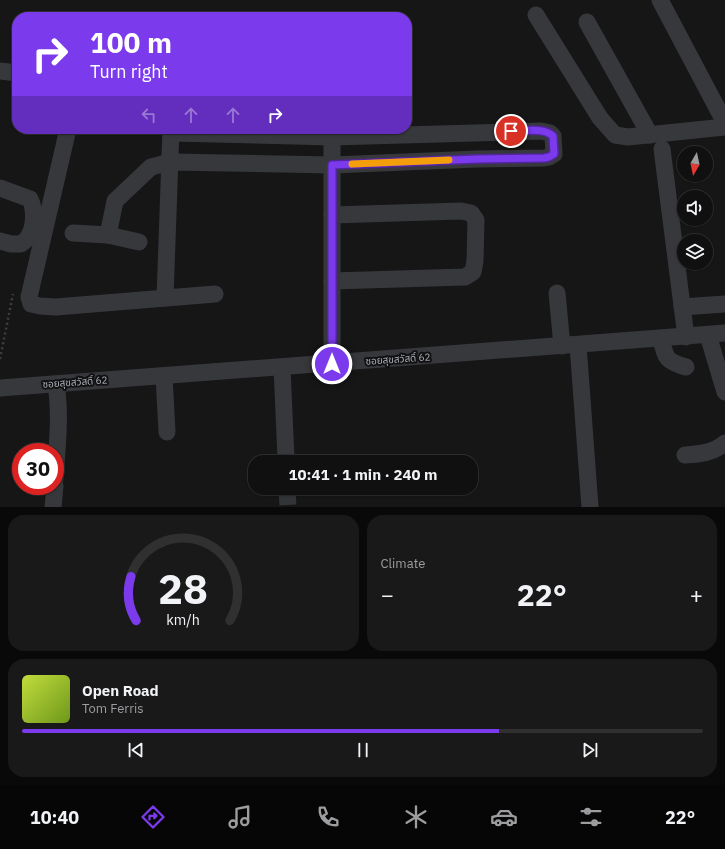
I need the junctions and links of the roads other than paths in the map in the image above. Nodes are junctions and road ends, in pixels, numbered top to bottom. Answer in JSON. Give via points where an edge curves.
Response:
{"nodes":[{"id":1,"x":660,"y":0,"type":"edge"},
{"id":2,"x":536,"y":15,"type":"dead end"},
{"id":3,"x":587,"y":22,"type":"dead end"},
{"id":4,"x":0,"y":71,"type":"edge"},
{"id":5,"x":12,"y":73,"type":"edge"},
{"id":6,"x":725,"y":123,"type":"edge"},
{"id":7,"x":725,"y":127,"type":"edge"},
{"id":8,"x":412,"y":132,"type":"edge"},
{"id":9,"x":67,"y":134,"type":"edge"},
{"id":10,"x":171,"y":134,"type":"edge"},
{"id":11,"x":332,"y":134,"type":"edge"},
{"id":12,"x":650,"y":134,"type":"junction"},
{"id":13,"x":662,"y":149,"type":"dead end"},
{"id":14,"x":170,"y":162,"type":"junction"},
{"id":15,"x":332,"y":165,"type":"junction"},
{"id":16,"x":0,"y":188,"type":"edge"},
{"id":17,"x":332,"y":215,"type":"junction"},
{"id":18,"x":72,"y":233,"type":"dead end"},
{"id":19,"x":108,"y":235,"type":"junction"},
{"id":20,"x":0,"y":240,"type":"edge"},
{"id":21,"x":139,"y":242,"type":"dead end"},
{"id":22,"x":332,"y":281,"type":"junction"},
{"id":23,"x":557,"y":293,"type":"dead end"},
{"id":24,"x":215,"y":294,"type":"dead end"},
{"id":25,"x":165,"y":298,"type":"junction"},
{"id":26,"x":725,"y":304,"type":"edge"},
{"id":27,"x":682,"y":308,"type":"junction"},
{"id":28,"x":717,"y":334,"type":"edge"},
{"id":29,"x":686,"y":337,"type":"junction"},
{"id":30,"x":661,"y":339,"type":"junction"},
{"id":31,"x":570,"y":346,"type":"junction"},
{"id":32,"x":332,"y":364,"type":"junction"},
{"id":33,"x":282,"y":367,"type":"junction"},
{"id":34,"x":686,"y":367,"type":"dead end"},
{"id":35,"x":164,"y":376,"type":"junction"},
{"id":36,"x":56,"y":384,"type":"junction"},
{"id":37,"x":0,"y":388,"type":"edge"},
{"id":38,"x":725,"y":392,"type":"edge"},
{"id":39,"x":168,"y":432,"type":"dead end"},
{"id":40,"x":725,"y":442,"type":"edge"},
{"id":41,"x":57,"y":443,"type":"edge"},
{"id":42,"x":286,"y":455,"type":"edge"},
{"id":43,"x":685,"y":455,"type":"dead end"},
{"id":44,"x":54,"y":495,"type":"edge"},
{"id":45,"x":53,"y":507,"type":"edge"},
{"id":46,"x":590,"y":507,"type":"edge"}],
"edges":[{"from":1,"to":6,"type":"street"},
{"from":2,"to":12,"type":"street","via":[[609,129],[615,135],[628,137]]},
{"from":3,"to":12,"type":"street"},
{"from":4,"to":5,"type":"street"},
{"from":7,"to":12,"type":"street"},
{"from":8,"to":15,"type":"street","via":[[541,131],[553,136],[554,154],[544,158]]},
{"from":9,"to":25,"type":"street","via":[[29,297],[31,304],[56,307]]},
{"from":10,"to":14,"type":"street"},
{"from":11,"to":15,"type":"street"},
{"from":13,"to":27,"type":"street"},
{"from":14,"to":15,"type":"street"},
{"from":14,"to":19,"type":"street","via":[[152,167],[115,201]]},
{"from":14,"to":25,"type":"street"},
{"from":15,"to":17,"type":"street"},
{"from":16,"to":20,"type":"street","via":[[30,198],[33,217],[28,238],[21,244]]},
{"from":17,"to":22,"type":"street"},
{"from":17,"to":22,"type":"street","via":[[461,211],[471,213],[476,220],[473,272],[465,277]]},
{"from":18,"to":19,"type":"street"},
{"from":19,"to":21,"type":"street"},
{"from":22,"to":32,"type":"street"},
{"from":23,"to":31,"type":"street"},
{"from":24,"to":25,"type":"street"},
{"from":26,"to":27,"type":"street"},
{"from":27,"to":29,"type":"street"},
{"from":28,"to":29,"type":"street","name":"ซอยสุขสวัสดิ์ 62"},
{"from":28,"to":38,"type":"street"},
{"from":29,"to":30,"type":"street","name":"ซอยสุขสวัสดิ์ 62"},
{"from":30,"to":31,"type":"street","name":"ซอยสุขสวัสดิ์ 62"},
{"from":30,"to":34,"type":"street","via":[[665,355],[670,361]]},
{"from":31,"to":32,"type":"street","name":"ซอยสุขสวัสดิ์ 62"},
{"from":31,"to":46,"type":"street"},
{"from":32,"to":33,"type":"street","name":"ซอยสุขสวัสดิ์ 62"},
{"from":33,"to":35,"type":"street","name":"ซอยสุขสวัสดิ์ 62"},
{"from":33,"to":42,"type":"street"},
{"from":35,"to":36,"type":"street","name":"ซอยสุขสวัสดิ์ 62"},
{"from":35,"to":39,"type":"street"},
{"from":36,"to":37,"type":"street","name":"ซอยสุขสวัสดิ์ 62"},
{"from":36,"to":41,"type":"street","via":[[59,406]]},
{"from":40,"to":43,"type":"street","via":[[715,450]]},
{"from":44,"to":45,"type":"street"}]}
